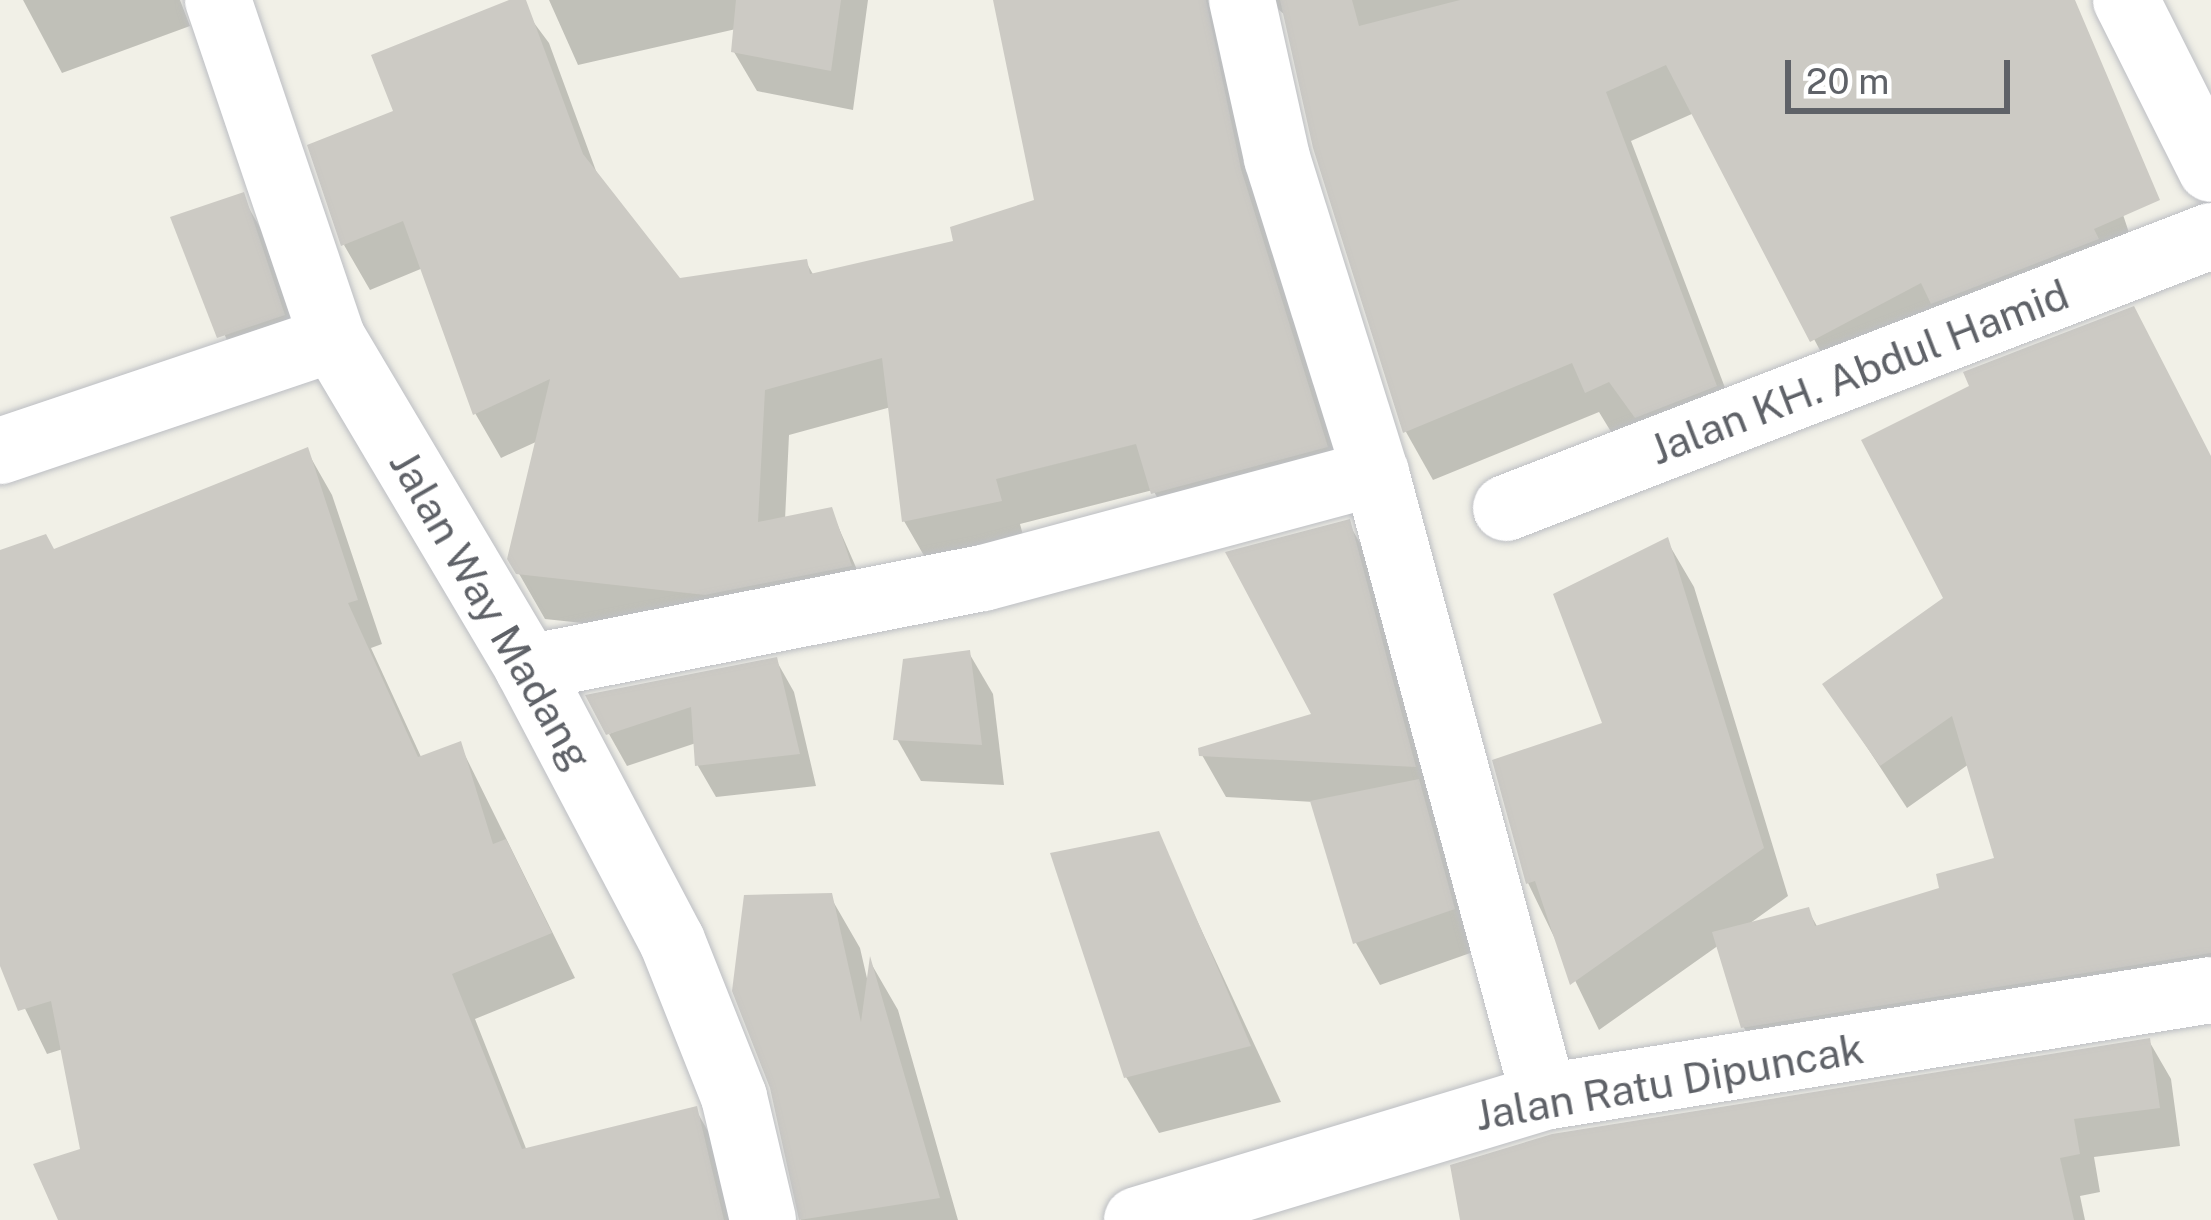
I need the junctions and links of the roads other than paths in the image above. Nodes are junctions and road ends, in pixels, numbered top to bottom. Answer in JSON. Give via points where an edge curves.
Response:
{"nodes":[{"id":1,"x":218,"y":0,"type":"edge"},
{"id":2,"x":1242,"y":0,"type":"edge"},
{"id":3,"x":2126,"y":0,"type":"edge"},
{"id":4,"x":2211,"y":169,"type":"edge"},
{"id":5,"x":2211,"y":236,"type":"edge"},
{"id":6,"x":334,"y":339,"type":"junction"},
{"id":7,"x":0,"y":451,"type":"edge"},
{"id":8,"x":1376,"y":473,"type":"junction"},
{"id":9,"x":1506,"y":508,"type":"dead end"},
{"id":10,"x":528,"y":668,"type":"junction"},
{"id":11,"x":2211,"y":991,"type":"edge"},
{"id":12,"x":1544,"y":1097,"type":"junction"},
{"id":13,"x":763,"y":1220,"type":"edge"},
{"id":14,"x":1137,"y":1220,"type":"edge"}],
"edges":[{"from":1,"to":6,"type":"street","name":"Jalan Way Madang"},
{"from":2,"to":8,"type":"street","via":[[1277,158]]},
{"from":3,"to":4,"type":"street"},
{"from":5,"to":9,"type":"street","name":"Jalan KH. Abdul Hamid"},
{"from":6,"to":7,"type":"street"},
{"from":6,"to":10,"type":"street","name":"Jalan Way Madang"},
{"from":8,"to":10,"type":"street","via":[[983,578]]},
{"from":8,"to":12,"type":"street"},
{"from":10,"to":13,"type":"street","name":"Jalan Way Madang","via":[[672,941],[734,1097]]},
{"from":11,"to":12,"type":"street","name":"Jalan Ratu Dipuncak"},
{"from":12,"to":14,"type":"street","name":"Jalan Ratu Dipuncak"}]}
